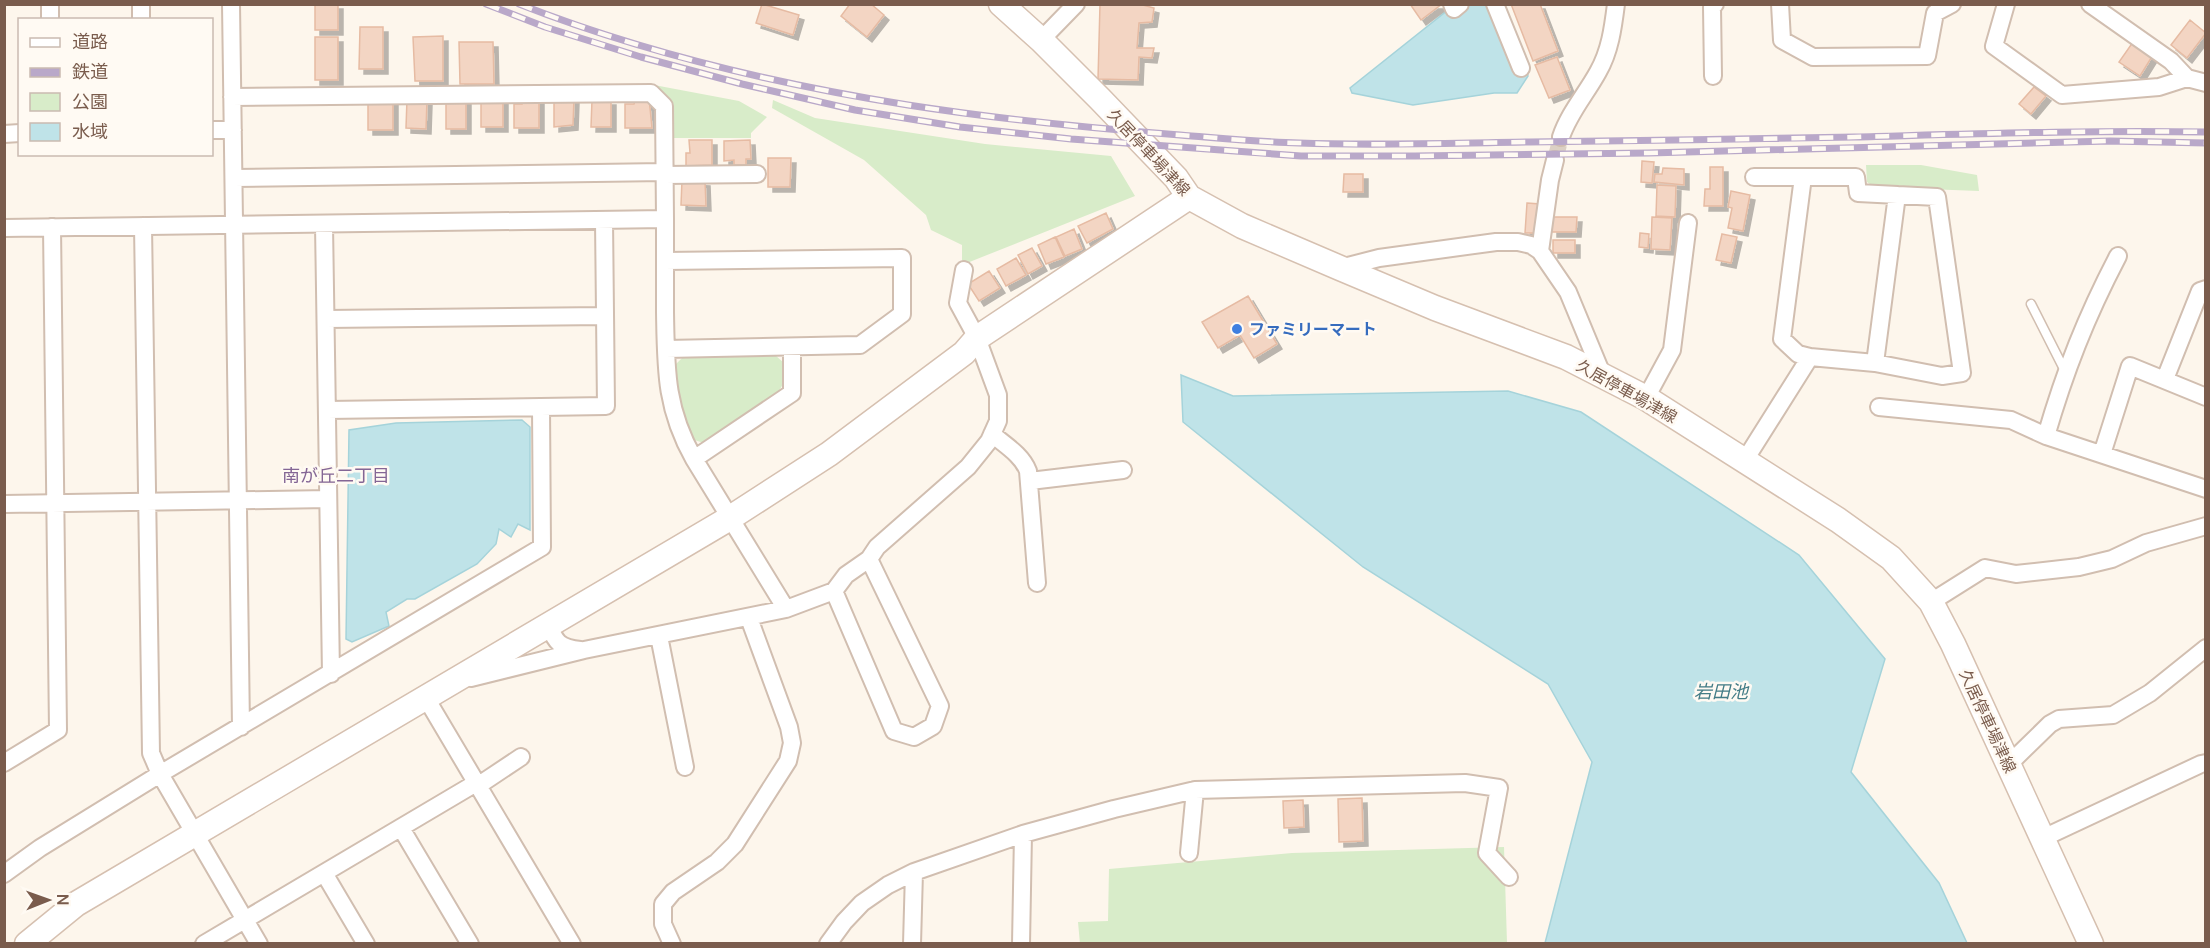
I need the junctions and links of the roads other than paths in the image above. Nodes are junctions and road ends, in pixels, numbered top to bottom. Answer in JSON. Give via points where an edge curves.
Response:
{"nodes":[{"id":1,"x":231,"y":4,"type":"edge"},
{"id":2,"x":1001,"y":4,"type":"edge"},
{"id":3,"x":1076,"y":4,"type":"edge"},
{"id":4,"x":1452,"y":4,"type":"edge"},
{"id":5,"x":1460,"y":4,"type":"edge"},
{"id":6,"x":1495,"y":4,"type":"edge"},
{"id":7,"x":1616,"y":4,"type":"edge"},
{"id":8,"x":1715,"y":4,"type":"edge"},
{"id":9,"x":1780,"y":4,"type":"edge"},
{"id":10,"x":1952,"y":4,"type":"edge"},
{"id":11,"x":2007,"y":4,"type":"edge"},
{"id":12,"x":2090,"y":4,"type":"edge"},
{"id":13,"x":1041,"y":40,"type":"junction"},
{"id":14,"x":1521,"y":68,"type":"dead end"},
{"id":15,"x":1713,"y":76,"type":"dead end"},
{"id":16,"x":2187,"y":78,"type":"junction"},
{"id":17,"x":2205,"y":84,"type":"edge"},
{"id":18,"x":232,"y":97,"type":"junction"},
{"id":19,"x":213,"y":130,"type":"edge"},
{"id":20,"x":233,"y":130,"type":"junction"},
{"id":21,"x":1561,"y":137,"type":"tunnel mouth"},
{"id":22,"x":1555,"y":160,"type":"tunnel mouth"},
{"id":23,"x":665,"y":174,"type":"junction"},
{"id":24,"x":757,"y":174,"type":"dead end"},
{"id":25,"x":1754,"y":177,"type":"dead end"},
{"id":26,"x":1803,"y":177,"type":"junction"},
{"id":27,"x":234,"y":178,"type":"junction"},
{"id":28,"x":1897,"y":195,"type":"junction"},
{"id":29,"x":1189,"y":197,"type":"junction"},
{"id":30,"x":665,"y":219,"type":"junction"},
{"id":31,"x":604,"y":220,"type":"junction"},
{"id":32,"x":1688,"y":223,"type":"dead end"},
{"id":33,"x":324,"y":225,"type":"junction"},
{"id":34,"x":143,"y":226,"type":"junction"},
{"id":35,"x":234,"y":226,"type":"junction"},
{"id":36,"x":52,"y":227,"type":"junction"},
{"id":37,"x":4,"y":228,"type":"edge"},
{"id":38,"x":1540,"y":251,"type":"junction"},
{"id":39,"x":2118,"y":256,"type":"dead end"},
{"id":40,"x":665,"y":261,"type":"junction"},
{"id":41,"x":1340,"y":268,"type":"junction"},
{"id":42,"x":964,"y":270,"type":"dead end"},
{"id":43,"x":2205,"y":289,"type":"edge"},
{"id":44,"x":2031,"y":304,"type":"dead end"},
{"id":45,"x":605,"y":315,"type":"junction"},
{"id":46,"x":326,"y":318,"type":"junction"},
{"id":47,"x":977,"y":338,"type":"junction"},
{"id":48,"x":792,"y":347,"type":"junction"},
{"id":49,"x":666,"y":349,"type":"junction"},
{"id":50,"x":1810,"y":357,"type":"junction"},
{"id":51,"x":1875,"y":363,"type":"junction"},
{"id":52,"x":2065,"y":371,"type":"junction"},
{"id":53,"x":1602,"y":374,"type":"junction"},
{"id":54,"x":2165,"y":379,"type":"junction"},
{"id":55,"x":2205,"y":397,"type":"edge"},
{"id":56,"x":1646,"y":398,"type":"junction"},
{"id":57,"x":541,"y":407,"type":"junction"},
{"id":58,"x":1879,"y":407,"type":"dead end"},
{"id":59,"x":327,"y":410,"type":"junction"},
{"id":60,"x":992,"y":434,"type":"junction"},
{"id":61,"x":2046,"y":436,"type":"junction"},
{"id":62,"x":2102,"y":454,"type":"junction"},
{"id":63,"x":694,"y":459,"type":"junction"},
{"id":64,"x":1745,"y":460,"type":"junction"},
{"id":65,"x":1123,"y":470,"type":"dead end"},
{"id":66,"x":1030,"y":481,"type":"junction"},
{"id":67,"x":2205,"y":489,"type":"edge"},
{"id":68,"x":327,"y":499,"type":"junction"},
{"id":69,"x":237,"y":501,"type":"junction"},
{"id":70,"x":148,"y":502,"type":"junction"},
{"id":71,"x":57,"y":503,"type":"junction"},
{"id":72,"x":4,"y":504,"type":"edge"},
{"id":73,"x":730,"y":518,"type":"junction"},
{"id":74,"x":2205,"y":526,"type":"edge"},
{"id":75,"x":869,"y":558,"type":"junction"},
{"id":76,"x":1037,"y":583,"type":"dead end"},
{"id":77,"x":834,"y":591,"type":"junction"},
{"id":78,"x":1931,"y":602,"type":"junction"},
{"id":79,"x":786,"y":609,"type":"junction"},
{"id":80,"x":749,"y":618,"type":"junction"},
{"id":81,"x":548,"y":624,"type":"junction"},
{"id":82,"x":659,"y":636,"type":"junction"},
{"id":83,"x":2205,"y":648,"type":"edge"},
{"id":84,"x":584,"y":650,"type":"junction"},
{"id":85,"x":331,"y":674,"type":"junction"},
{"id":86,"x":452,"y":682,"type":"junction"},
{"id":87,"x":426,"y":698,"type":"junction"},
{"id":88,"x":241,"y":727,"type":"junction"},
{"id":89,"x":521,"y":757,"type":"dead end"},
{"id":90,"x":4,"y":763,"type":"edge"},
{"id":91,"x":2205,"y":764,"type":"edge"},
{"id":92,"x":2008,"y":765,"type":"junction"},
{"id":93,"x":686,"y":767,"type":"dead end"},
{"id":94,"x":160,"y":774,"type":"junction"},
{"id":95,"x":476,"y":783,"type":"junction"},
{"id":96,"x":1195,"y":790,"type":"junction"},
{"id":97,"x":401,"y":828,"type":"junction"},
{"id":98,"x":1023,"y":834,"type":"junction"},
{"id":99,"x":195,"y":835,"type":"junction"},
{"id":100,"x":2043,"y":838,"type":"junction"},
{"id":101,"x":1189,"y":853,"type":"dead end"},
{"id":102,"x":914,"y":872,"type":"junction"},
{"id":103,"x":324,"y":873,"type":"junction"},
{"id":104,"x":4,"y":874,"type":"edge"},
{"id":105,"x":1509,"y":877,"type":"dead end"},
{"id":106,"x":245,"y":919,"type":"junction"},
{"id":107,"x":27,"y":944,"type":"edge"},
{"id":108,"x":204,"y":944,"type":"edge"},
{"id":109,"x":259,"y":944,"type":"edge"},
{"id":110,"x":366,"y":944,"type":"edge"},
{"id":111,"x":470,"y":944,"type":"edge"},
{"id":112,"x":572,"y":944,"type":"edge"},
{"id":113,"x":672,"y":944,"type":"edge"},
{"id":114,"x":828,"y":944,"type":"edge"},
{"id":115,"x":912,"y":944,"type":"edge"},
{"id":116,"x":1021,"y":944,"type":"edge"},
{"id":117,"x":2091,"y":944,"type":"edge"}],
"edges":[{"from":1,"to":18,"type":"street"},
{"from":2,"to":13,"type":"main road","name":"久居停車場津線"},
{"from":3,"to":13,"type":"street"},
{"from":4,"to":5,"type":"street","via":[[1454,9]]},
{"from":6,"to":14,"type":"street"},
{"from":7,"to":21,"type":"street","via":[[1608,52]]},
{"from":8,"to":15,"type":"street"},
{"from":9,"to":10,"type":"street","via":[[1782,40],[1813,57],[1927,56],[1935,13]]},
{"from":11,"to":16,"type":"street","via":[[1994,46],[2062,95],[2159,87]]},
{"from":12,"to":16,"type":"street","via":[[2171,62]]},
{"from":13,"to":29,"type":"main road","name":"久居停車場津線","via":[[1176,178]]},
{"from":16,"to":17,"type":"street"},
{"from":18,"to":20,"type":"street"},
{"from":18,"to":23,"type":"street","via":[[651,93],[664,106]]},
{"from":19,"to":20,"type":"street"},
{"from":20,"to":27,"type":"street"},
{"from":22,"to":38,"type":"street"},
{"from":23,"to":24,"type":"street"},
{"from":23,"to":27,"type":"street"},
{"from":23,"to":30,"type":"street"},
{"from":25,"to":26,"type":"street"},
{"from":26,"to":28,"type":"street","via":[[1856,177],[1858,194]]},
{"from":26,"to":50,"type":"street","via":[[1782,339],[1798,354]]},
{"from":27,"to":35,"type":"street"},
{"from":28,"to":51,"type":"street"},
{"from":28,"to":51,"type":"street","via":[[1937,197],[1962,373],[1942,376]]},
{"from":29,"to":41,"type":"main road","name":"久居停車場津線","via":[[1242,226]]},
{"from":29,"to":47,"type":"main road"},
{"from":30,"to":31,"type":"street"},
{"from":30,"to":40,"type":"street"},
{"from":31,"to":33,"type":"street"},
{"from":31,"to":45,"type":"street"},
{"from":32,"to":56,"type":"street","via":[[1672,350]]},
{"from":33,"to":35,"type":"street"},
{"from":33,"to":46,"type":"street"},
{"from":34,"to":35,"type":"street"},
{"from":34,"to":36,"type":"street"},
{"from":34,"to":70,"type":"street"},
{"from":35,"to":69,"type":"street"},
{"from":36,"to":37,"type":"street"},
{"from":36,"to":71,"type":"street"},
{"from":38,"to":41,"type":"street","via":[[1518,242],[1496,242],[1379,258]]},
{"from":38,"to":53,"type":"street","via":[[1568,292]]},
{"from":39,"to":52,"type":"street"},
{"from":40,"to":48,"type":"street","via":[[902,258],[902,314],[860,345]]},
{"from":40,"to":49,"type":"street"},
{"from":41,"to":53,"type":"main road","name":"久居停車場津線"},
{"from":42,"to":47,"type":"street","via":[[958,303]]},
{"from":43,"to":54,"type":"street","via":[[2200,291]]},
{"from":44,"to":52,"type":"lane"},
{"from":45,"to":46,"type":"street"},
{"from":45,"to":57,"type":"street","via":[[606,406]]},
{"from":46,"to":59,"type":"street"},
{"from":47,"to":60,"type":"street","via":[[998,395],[998,421]]},
{"from":47,"to":73,"type":"main road","via":[[964,353],[829,454]]},
{"from":48,"to":49,"type":"street"},
{"from":48,"to":63,"type":"street","via":[[792,393]]},
{"from":49,"to":63,"type":"street","via":[[671,404],[681,436]]},
{"from":50,"to":51,"type":"street"},
{"from":50,"to":64,"type":"street"},
{"from":52,"to":61,"type":"street"},
{"from":53,"to":56,"type":"main road","name":"久居停車場津線"},
{"from":54,"to":55,"type":"street"},
{"from":54,"to":62,"type":"street","via":[[2130,366]]},
{"from":56,"to":64,"type":"main road","name":"久居停車場津線"},
{"from":57,"to":59,"type":"street"},
{"from":57,"to":85,"type":"street","via":[[542,547]]},
{"from":58,"to":61,"type":"street","via":[[2011,420]]},
{"from":59,"to":68,"type":"street"},
{"from":60,"to":66,"type":"street","via":[[1025,462]]},
{"from":60,"to":75,"type":"street","via":[[968,467]]},
{"from":61,"to":62,"type":"street"},
{"from":62,"to":67,"type":"street"},
{"from":63,"to":73,"type":"street"},
{"from":64,"to":78,"type":"main road","name":"久居停車場津線","via":[[1891,558]]},
{"from":65,"to":66,"type":"street"},
{"from":66,"to":76,"type":"street"},
{"from":68,"to":69,"type":"street"},
{"from":68,"to":85,"type":"street"},
{"from":69,"to":70,"type":"street"},
{"from":69,"to":88,"type":"street"},
{"from":70,"to":71,"type":"street"},
{"from":70,"to":94,"type":"street","via":[[151,753]]},
{"from":71,"to":72,"type":"street"},
{"from":71,"to":90,"type":"street","via":[[58,730]]},
{"from":73,"to":79,"type":"street"},
{"from":73,"to":81,"type":"main road"},
{"from":74,"to":78,"type":"street","via":[[2079,567],[2016,574],[1985,567]]},
{"from":75,"to":77,"type":"street","via":[[846,575]]},
{"from":75,"to":77,"type":"street","via":[[940,706],[933,726],[914,737],[894,731]]},
{"from":77,"to":79,"type":"street"},
{"from":78,"to":92,"type":"main road","name":"久居停車場津線"},
{"from":79,"to":80,"type":"street"},
{"from":80,"to":82,"type":"street"},
{"from":80,"to":113,"type":"street","via":[[789,727],[791,752],[735,844],[663,904],[663,924]]},
{"from":81,"to":84,"type":"street","via":[[560,645]]},
{"from":81,"to":86,"type":"main road"},
{"from":82,"to":84,"type":"street"},
{"from":82,"to":93,"type":"street"},
{"from":83,"to":92,"type":"street","via":[[2150,693],[2113,715],[2059,719],[2050,724]]},
{"from":84,"to":86,"type":"street"},
{"from":85,"to":88,"type":"street"},
{"from":86,"to":87,"type":"main road"},
{"from":87,"to":95,"type":"street"},
{"from":87,"to":99,"type":"main road"},
{"from":88,"to":94,"type":"street"},
{"from":89,"to":95,"type":"street"},
{"from":91,"to":100,"type":"street"},
{"from":92,"to":100,"type":"main road","name":"久居停車場津線"},
{"from":94,"to":99,"type":"street"},
{"from":94,"to":104,"type":"street"},
{"from":95,"to":97,"type":"street"},
{"from":95,"to":112,"type":"street"},
{"from":96,"to":98,"type":"street"},
{"from":96,"to":101,"type":"street"},
{"from":96,"to":105,"type":"street","via":[[1465,783],[1499,788],[1487,853]]},
{"from":97,"to":103,"type":"street"},
{"from":97,"to":111,"type":"street"},
{"from":98,"to":102,"type":"street"},
{"from":98,"to":116,"type":"street"},
{"from":99,"to":106,"type":"street"},
{"from":99,"to":107,"type":"main road","via":[[76,904]]},
{"from":100,"to":117,"type":"main road","name":"久居停車場津線"},
{"from":102,"to":114,"type":"street","via":[[862,903]]},
{"from":102,"to":115,"type":"street"},
{"from":103,"to":106,"type":"street"},
{"from":103,"to":110,"type":"street"},
{"from":106,"to":108,"type":"street"},
{"from":106,"to":109,"type":"street"}]}
